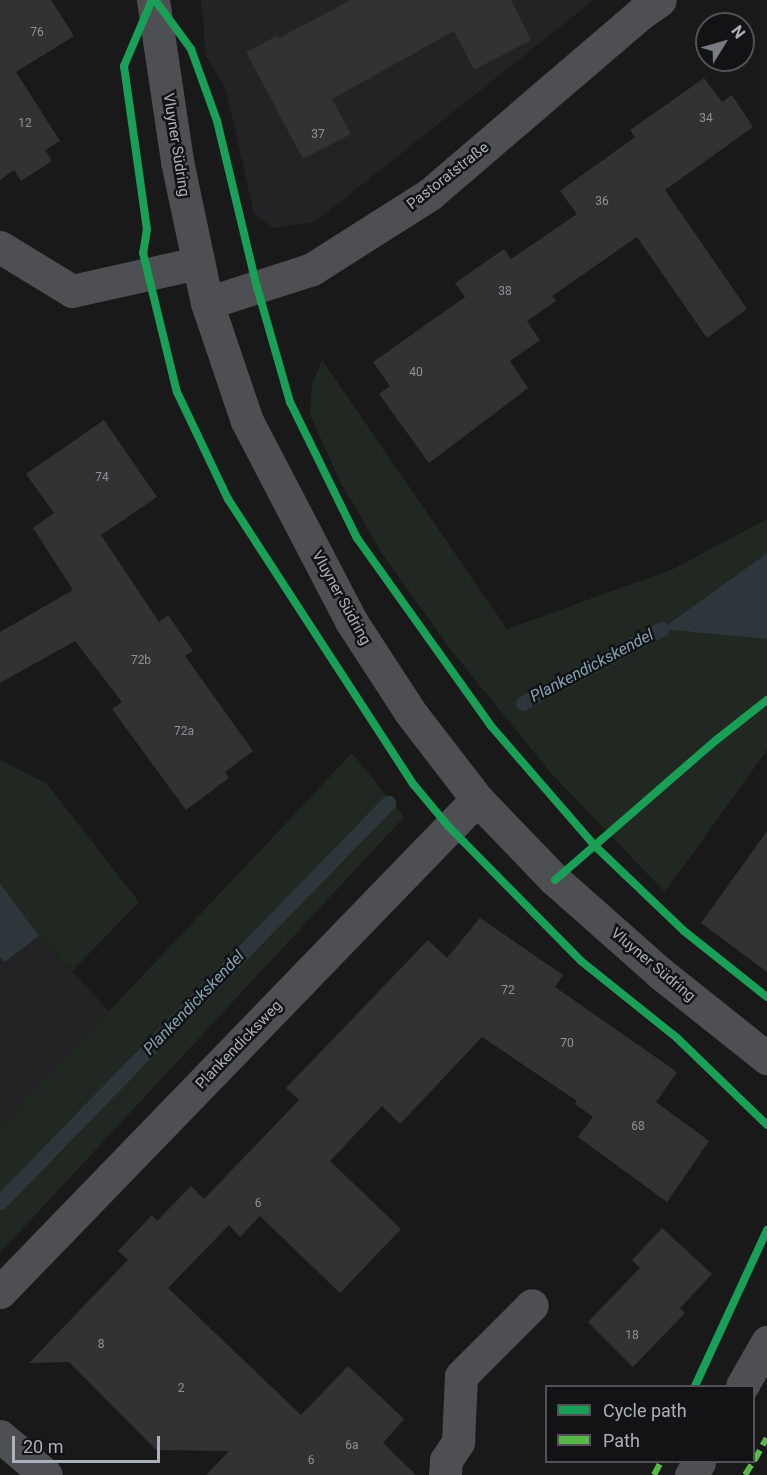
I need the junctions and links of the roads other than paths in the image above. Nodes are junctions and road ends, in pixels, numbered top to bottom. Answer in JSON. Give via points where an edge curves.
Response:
{"nodes":[{"id":1,"x":153,"y":0,"type":"edge"},
{"id":2,"x":660,"y":0,"type":"edge"},
{"id":3,"x":0,"y":247,"type":"edge"},
{"id":4,"x":197,"y":263,"type":"junction"},
{"id":5,"x":207,"y":303,"type":"junction"},
{"id":6,"x":477,"y":799,"type":"junction"},
{"id":7,"x":767,"y":1058,"type":"edge"},
{"id":8,"x":0,"y":1292,"type":"edge"},
{"id":9,"x":532,"y":1305,"type":"dead end"},
{"id":10,"x":767,"y":1342,"type":"edge"},
{"id":11,"x":743,"y":1385,"type":"edge"},
{"id":12,"x":0,"y":1436,"type":"edge"},
{"id":13,"x":46,"y":1475,"type":"edge"},
{"id":14,"x":445,"y":1475,"type":"edge"}],
"edges":[{"from":1,"to":4,"type":"street","name":"Vluyner Südring"},
{"from":2,"to":5,"type":"street","name":"Pastoratstraße","via":[[430,194],[312,269]]},
{"from":3,"to":4,"type":"street","via":[[72,291]]},
{"from":4,"to":5,"type":"street","name":"Vluyner Südring"},
{"from":5,"to":6,"type":"street","name":"Vluyner Südring","via":[[247,421],[351,621],[410,712]]},
{"from":6,"to":7,"type":"street","name":"Vluyner Südring","via":[[555,880],[660,973]]},
{"from":6,"to":8,"type":"street","name":"Plankendicksweg"},
{"from":9,"to":14,"type":"street","via":[[461,1376],[458,1442],[446,1460]]},
{"from":10,"to":11,"type":"street"},
{"from":12,"to":13,"type":"street"}]}
